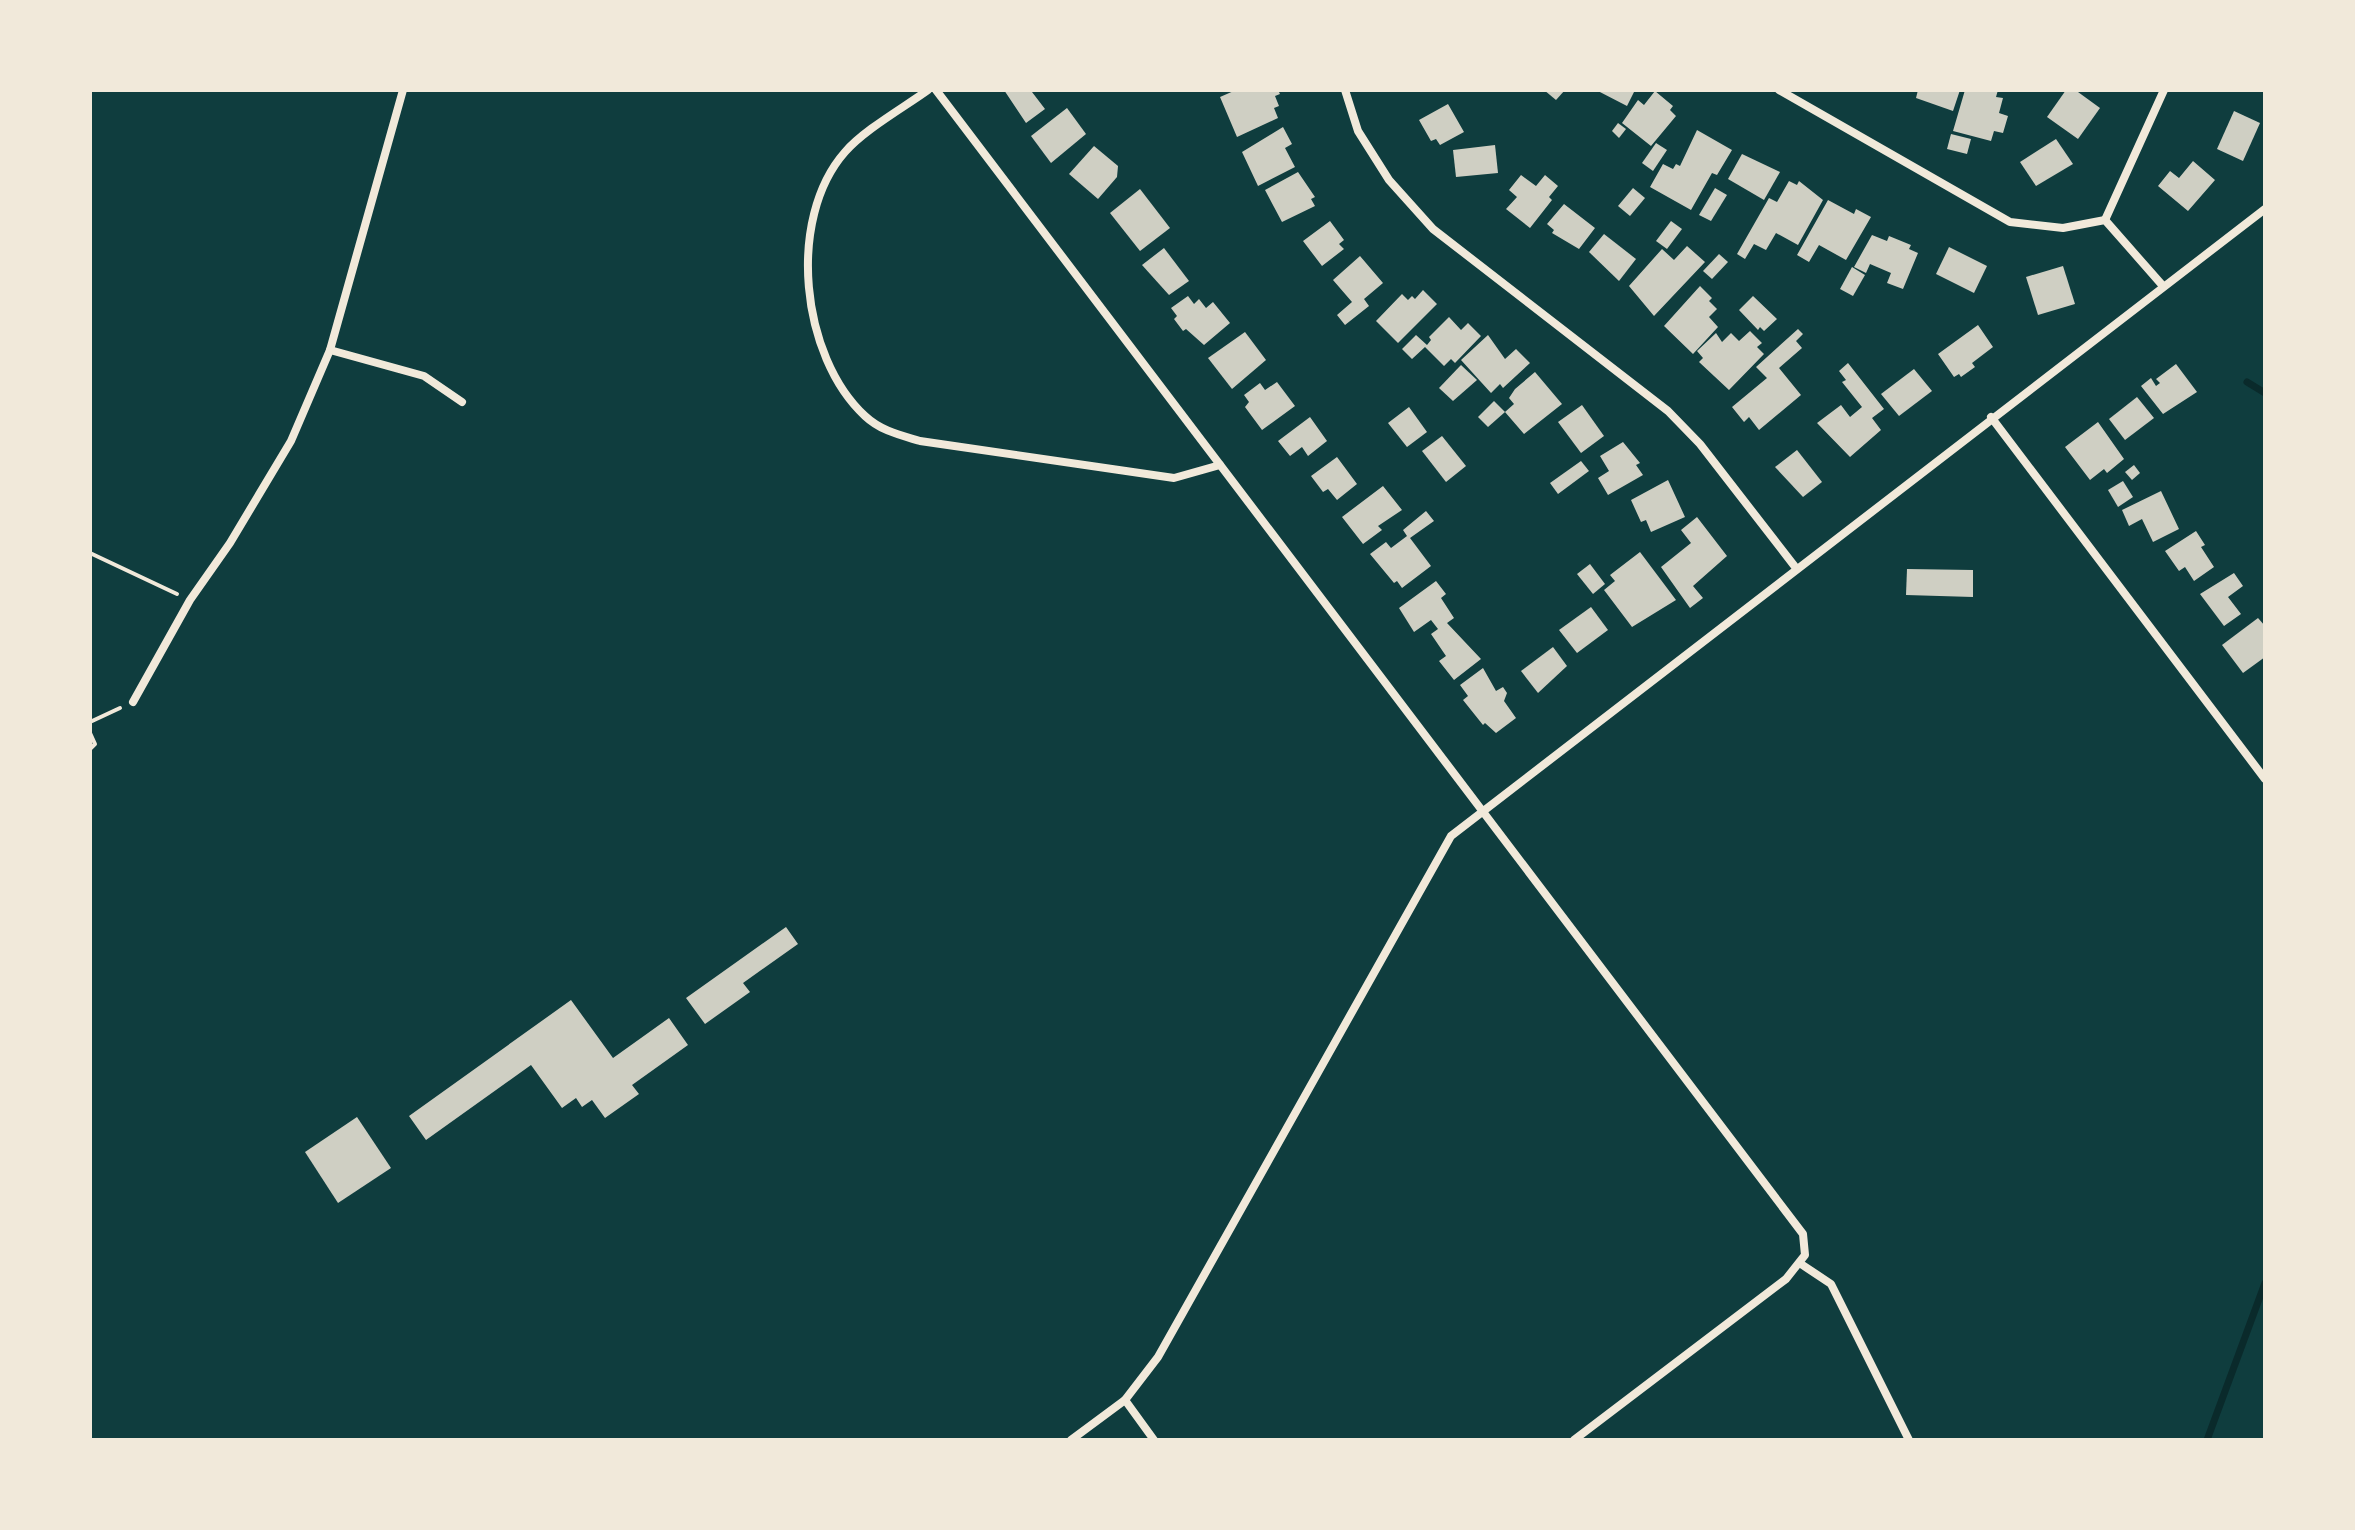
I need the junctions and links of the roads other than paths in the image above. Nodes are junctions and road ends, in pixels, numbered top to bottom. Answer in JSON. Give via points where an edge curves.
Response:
{"nodes":[{"id":1,"x":403,"y":90,"type":"edge"},
{"id":2,"x":928,"y":90,"type":"edge"},
{"id":3,"x":936,"y":90,"type":"edge"},
{"id":4,"x":1345,"y":90,"type":"edge"},
{"id":5,"x":1779,"y":90,"type":"edge"},
{"id":6,"x":2164,"y":90,"type":"edge"},
{"id":7,"x":2265,"y":209,"type":"edge"},
{"id":8,"x":2105,"y":220,"type":"junction"},
{"id":9,"x":2163,"y":286,"type":"junction"},
{"id":10,"x":330,"y":350,"type":"junction"},
{"id":11,"x":462,"y":402,"type":"dead end"},
{"id":12,"x":1991,"y":417,"type":"junction"},
{"id":13,"x":1220,"y":465,"type":"junction"},
{"id":14,"x":1796,"y":568,"type":"junction"},
{"id":15,"x":133,"y":702,"type":"road end"},
{"id":16,"x":2265,"y":779,"type":"edge"},
{"id":17,"x":1480,"y":810,"type":"junction"},
{"id":18,"x":1801,"y":1264,"type":"junction"},
{"id":19,"x":1125,"y":1400,"type":"junction"},
{"id":20,"x":1071,"y":1440,"type":"edge"},
{"id":21,"x":1154,"y":1440,"type":"edge"},
{"id":22,"x":1574,"y":1440,"type":"edge"},
{"id":23,"x":1909,"y":1440,"type":"edge"}],
"edges":[{"from":1,"to":10,"type":"street"},
{"from":2,"to":13,"type":"street","via":[[845,152],[819,195],[807,246],[809,305],[834,372],[864,416],[888,432],[920,441],[1174,478]]},
{"from":3,"to":13,"type":"street"},
{"from":4,"to":14,"type":"street","via":[[1358,131],[1389,180],[1433,229],[1668,411]]},
{"from":5,"to":8,"type":"street","via":[[2010,222],[2063,228]]},
{"from":6,"to":8,"type":"street"},
{"from":7,"to":9,"type":"street"},
{"from":8,"to":9,"type":"street"},
{"from":9,"to":12,"type":"street"},
{"from":10,"to":11,"type":"street","via":[[424,376]]},
{"from":10,"to":15,"type":"street","via":[[291,441],[190,600]]},
{"from":12,"to":14,"type":"street"},
{"from":12,"to":16,"type":"street"},
{"from":13,"to":17,"type":"street"},
{"from":14,"to":17,"type":"street"},
{"from":17,"to":18,"type":"street","via":[[1797,1225],[1806,1245]]},
{"from":17,"to":19,"type":"street","via":[[1451,836],[1158,1357]]},
{"from":18,"to":22,"type":"street"},
{"from":18,"to":23,"type":"street","via":[[1831,1284]]},
{"from":19,"to":20,"type":"street"},
{"from":19,"to":21,"type":"street"}]}
